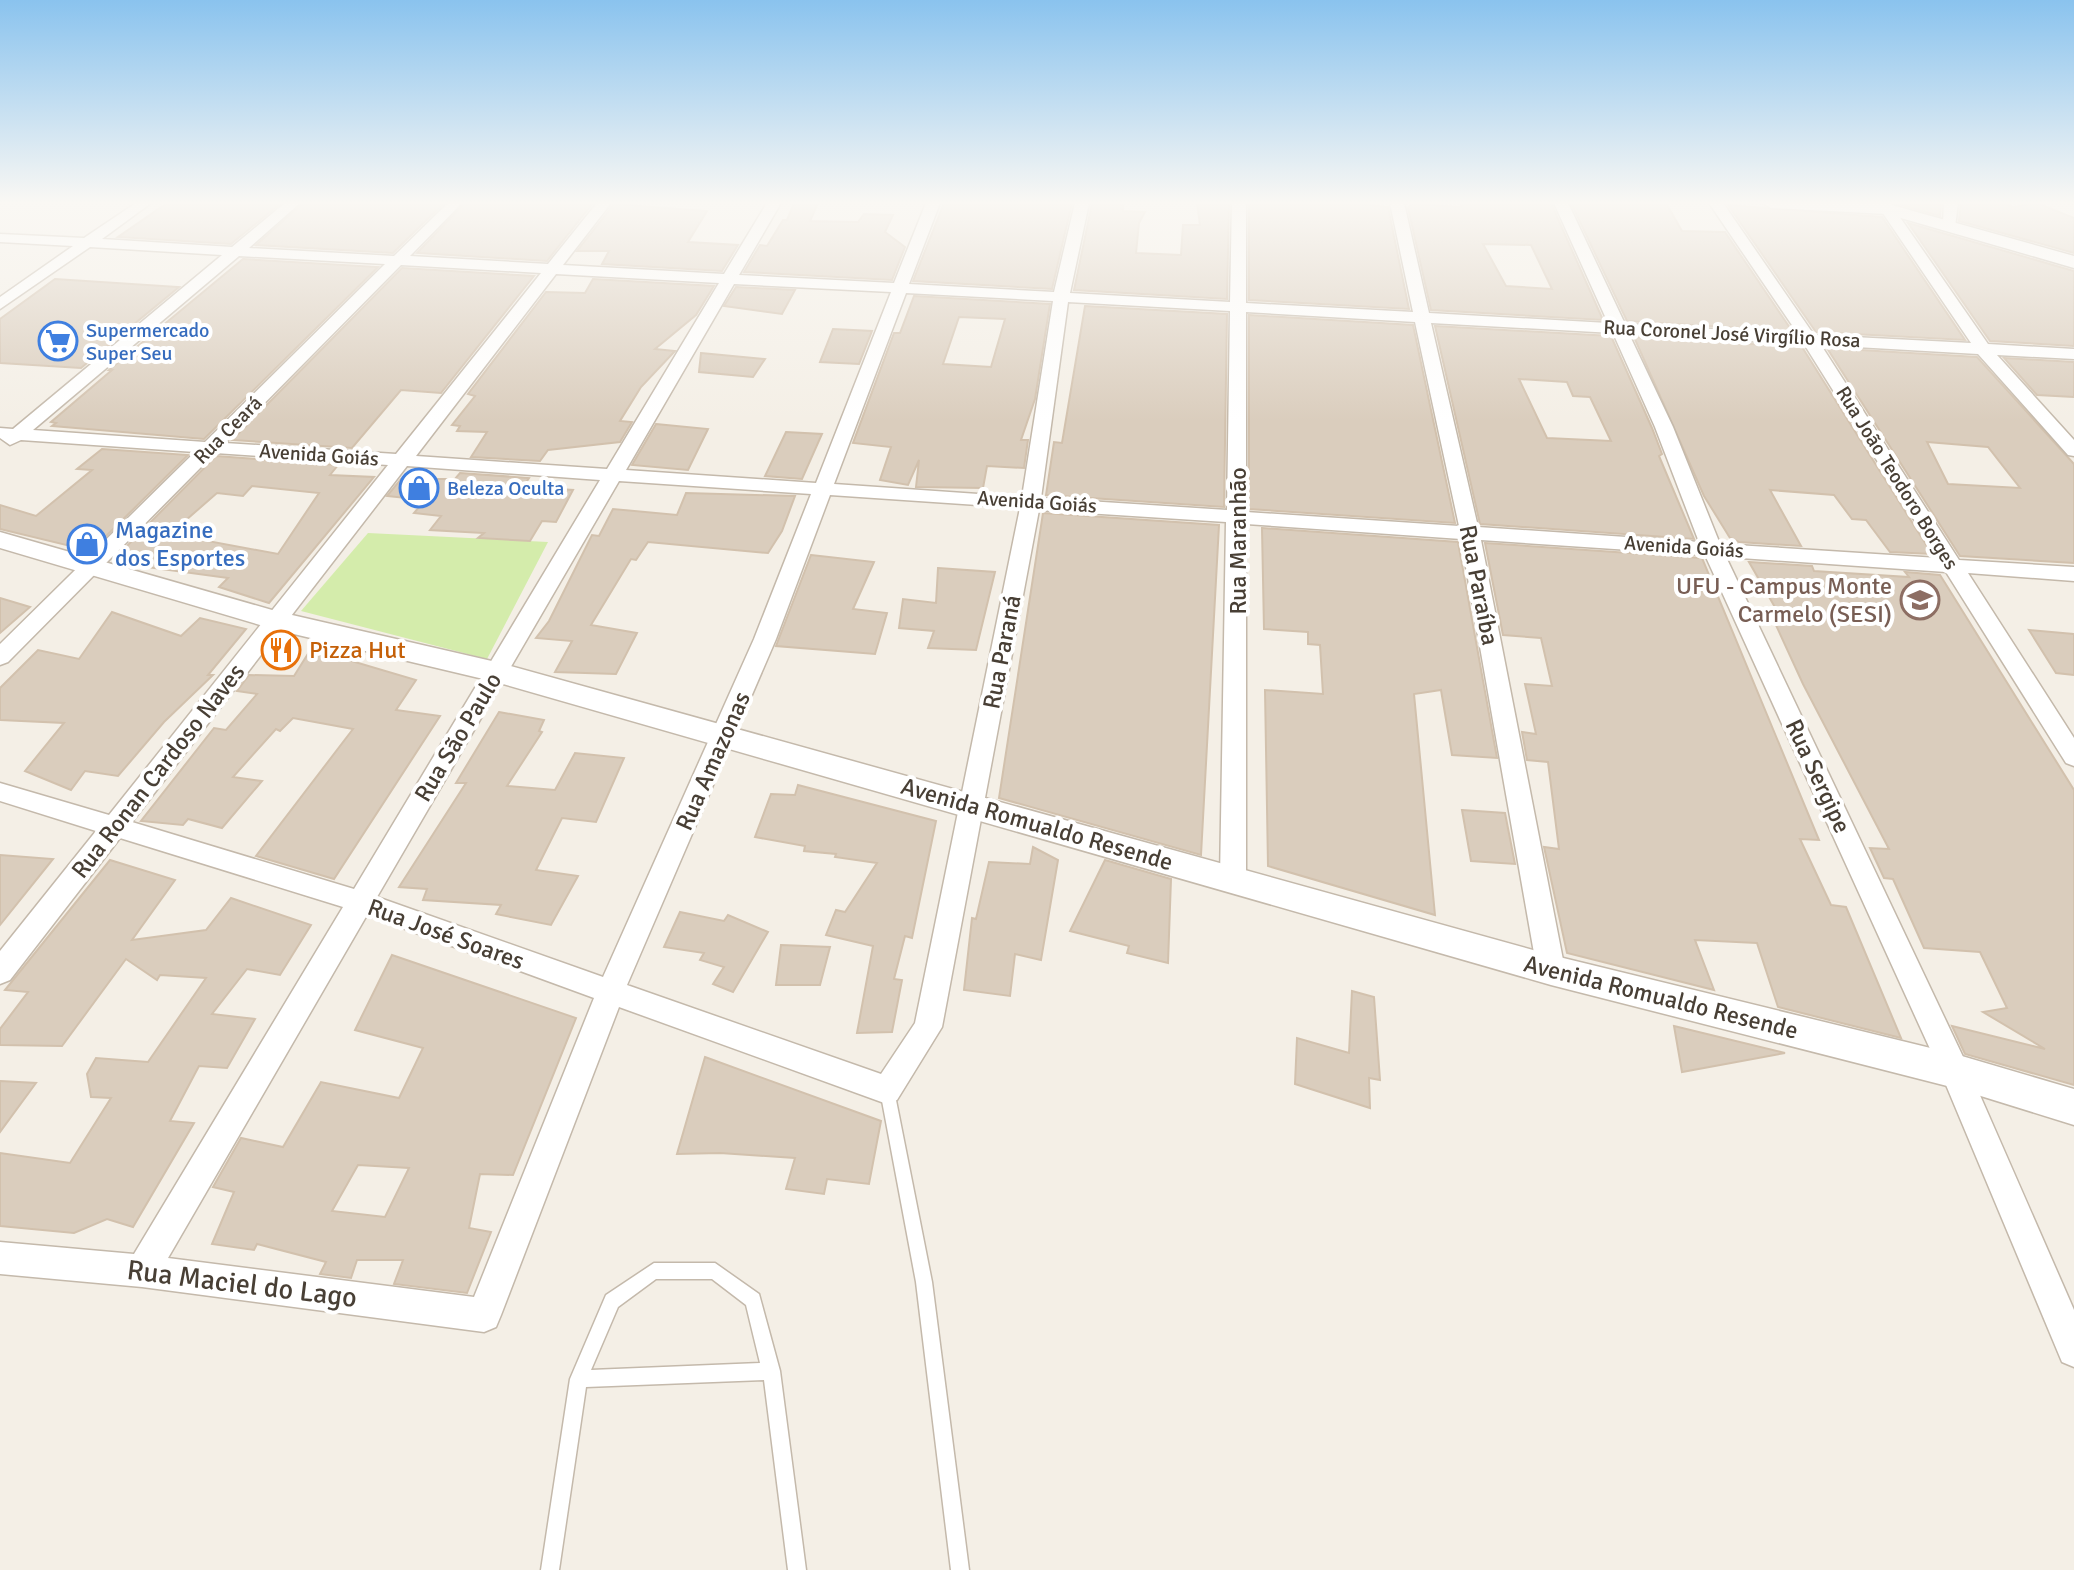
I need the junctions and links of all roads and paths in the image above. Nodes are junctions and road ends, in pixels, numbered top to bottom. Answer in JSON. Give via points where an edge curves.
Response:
{"nodes":[{"id":1,"x":27,"y":276,"type":"edge"},
{"id":2,"x":37,"y":276,"type":"edge"},
{"id":3,"x":204,"y":276,"type":"edge"},
{"id":4,"x":382,"y":276,"type":"edge"},
{"id":5,"x":546,"y":276,"type":"edge"},
{"id":6,"x":698,"y":276,"type":"edge"},
{"id":7,"x":905,"y":276,"type":"edge"},
{"id":8,"x":1066,"y":276,"type":"edge"},
{"id":9,"x":1239,"y":276,"type":"edge"},
{"id":10,"x":1412,"y":276,"type":"edge"},
{"id":11,"x":1596,"y":276,"type":"edge"},
{"id":12,"x":1766,"y":276,"type":"edge"},
{"id":13,"x":1934,"y":276,"type":"edge"},
{"id":14,"x":729,"y":278,"type":"junction"},
{"id":15,"x":900,"y":288,"type":"junction"},
{"id":16,"x":0,"y":293,"type":"edge"},
{"id":17,"x":1061,"y":297,"type":"junction"},
{"id":18,"x":0,"y":304,"type":"edge"},
{"id":19,"x":1239,"y":307,"type":"junction"},
{"id":20,"x":1421,"y":317,"type":"junction"},
{"id":21,"x":1621,"y":327,"type":"junction"},
{"id":22,"x":1808,"y":337,"type":"junction"},
{"id":23,"x":1982,"y":348,"type":"junction"},
{"id":24,"x":2074,"y":354,"type":"edge"},
{"id":25,"x":8,"y":434,"type":"edge"},
{"id":26,"x":211,"y":447,"type":"junction"},
{"id":27,"x":0,"y":448,"type":"edge"},
{"id":28,"x":2074,"y":451,"type":"edge"},
{"id":29,"x":401,"y":461,"type":"junction"},
{"id":30,"x":613,"y":475,"type":"junction"},
{"id":31,"x":822,"y":489,"type":"junction"},
{"id":32,"x":1031,"y":501,"type":"junction"},
{"id":33,"x":1238,"y":518,"type":"junction"},
{"id":34,"x":1470,"y":533,"type":"junction"},
{"id":35,"x":0,"y":540,"type":"edge"},
{"id":36,"x":1712,"y":549,"type":"junction"},
{"id":37,"x":1953,"y":566,"type":"junction"},
{"id":38,"x":88,"y":567,"type":"junction"},
{"id":39,"x":2074,"y":574,"type":"edge"},
{"id":40,"x":277,"y":621,"type":"junction"},
{"id":41,"x":0,"y":657,"type":"edge"},
{"id":42,"x":496,"y":672,"type":"junction"},
{"id":43,"x":724,"y":737,"type":"junction"},
{"id":44,"x":2074,"y":757,"type":"edge"},
{"id":45,"x":0,"y":792,"type":"edge"},
{"id":46,"x":972,"y":805,"type":"junction"},
{"id":47,"x":113,"y":829,"type":"junction"},
{"id":48,"x":1233,"y":880,"type":"junction"},
{"id":49,"x":360,"y":902,"type":"junction"},
{"id":50,"x":1551,"y":970,"type":"junction"},
{"id":51,"x":0,"y":972,"type":"edge"},
{"id":52,"x":610,"y":993,"type":"junction"},
{"id":53,"x":1955,"y":1071,"type":"junction"},
{"id":54,"x":887,"y":1090,"type":"junction"},
{"id":55,"x":2074,"y":1107,"type":"edge"},
{"id":56,"x":0,"y":1258,"type":"edge"},
{"id":57,"x":142,"y":1271,"type":"junction"},
{"id":58,"x":484,"y":1315,"type":"joint"},
{"id":59,"x":2074,"y":1350,"type":"edge"},
{"id":60,"x":771,"y":1371,"type":"junction"},
{"id":61,"x":579,"y":1379,"type":"junction"},
{"id":62,"x":550,"y":1570,"type":"edge"},
{"id":63,"x":797,"y":1570,"type":"edge"},
{"id":64,"x":960,"y":1570,"type":"edge"}],
"edges":[{"from":1,"to":16,"type":"street"},
{"from":2,"to":18,"type":"street"},
{"from":3,"to":25,"type":"street"},
{"from":4,"to":26,"type":"street","name":"Rua Ceará"},
{"from":5,"to":29,"type":"street","name":"Rua Ronan Cardoso Naves"},
{"from":6,"to":14,"type":"street","name":"Rua Coronel José Virgílio Rosa"},
{"from":7,"to":15,"type":"street","name":"Rua Amazonas"},
{"from":8,"to":17,"type":"street","name":"Rua Paraná"},
{"from":9,"to":19,"type":"street","name":"Rua Maranhão"},
{"from":10,"to":20,"type":"street","name":"Rua Paraíba"},
{"from":11,"to":21,"type":"street","name":"Rua Sergipe"},
{"from":12,"to":22,"type":"street","name":"Rua João Teodoro Borges"},
{"from":13,"to":23,"type":"street"},
{"from":14,"to":15,"type":"street","name":"Rua Coronel José Virgílio Rosa"},
{"from":14,"to":30,"type":"street","name":"Rua São Paulo"},
{"from":15,"to":17,"type":"street","name":"Rua Coronel José Virgílio Rosa"},
{"from":15,"to":31,"type":"street","name":"Rua Amazonas"},
{"from":17,"to":19,"type":"street","name":"Rua Coronel José Virgílio Rosa"},
{"from":17,"to":32,"type":"street","name":"Rua Paraná"},
{"from":19,"to":20,"type":"street","name":"Rua Coronel José Virgílio Rosa"},
{"from":19,"to":33,"type":"street","name":"Rua Maranhão"},
{"from":20,"to":21,"type":"street","name":"Rua Coronel José Virgílio Rosa"},
{"from":20,"to":34,"type":"street","name":"Rua Paraíba"},
{"from":21,"to":22,"type":"street","name":"Rua Coronel José Virgílio Rosa"},
{"from":21,"to":36,"type":"street","name":"Rua Sergipe"},
{"from":22,"to":23,"type":"street","name":"Rua Coronel José Virgílio Rosa"},
{"from":22,"to":37,"type":"street","name":"Rua João Teodoro Borges"},
{"from":23,"to":24,"type":"street","name":"Rua Coronel José Virgílio Rosa"},
{"from":23,"to":28,"type":"street"},
{"from":25,"to":26,"type":"street","name":"Avenida Goiás"},
{"from":25,"to":27,"type":"street"},
{"from":26,"to":29,"type":"street","name":"Avenida Goiás"},
{"from":26,"to":38,"type":"street","name":"Rua Ceará"},
{"from":29,"to":30,"type":"street","name":"Avenida Goiás"},
{"from":29,"to":40,"type":"street","name":"Rua Ronan Cardoso Naves"},
{"from":30,"to":31,"type":"street","name":"Avenida Goiás"},
{"from":30,"to":42,"type":"street","name":"Rua São Paulo"},
{"from":31,"to":32,"type":"street","name":"Avenida Goiás"},
{"from":31,"to":43,"type":"street","name":"Rua Amazonas"},
{"from":32,"to":33,"type":"street","name":"Avenida Goiás"},
{"from":32,"to":46,"type":"street","name":"Rua Paraná"},
{"from":33,"to":34,"type":"street","name":"Avenida Goiás"},
{"from":33,"to":48,"type":"street","name":"Rua Maranhão"},
{"from":34,"to":36,"type":"street","name":"Avenida Goiás"},
{"from":34,"to":50,"type":"street","name":"Rua Paraíba"},
{"from":35,"to":38,"type":"street","name":"Avenida Romualdo Resende"},
{"from":36,"to":37,"type":"street","name":"Avenida Goiás"},
{"from":36,"to":53,"type":"street","name":"Rua Sergipe"},
{"from":37,"to":39,"type":"street","name":"Avenida Goiás"},
{"from":37,"to":44,"type":"street","name":"Rua João Teodoro Borges"},
{"from":38,"to":40,"type":"street","name":"Avenida Romualdo Resende"},
{"from":38,"to":41,"type":"street","name":"Rua Ceará"},
{"from":40,"to":42,"type":"street","name":"Avenida Romualdo Resende"},
{"from":40,"to":47,"type":"street","name":"Rua Ronan Cardoso Naves"},
{"from":42,"to":43,"type":"street","name":"Avenida Romualdo Resende"},
{"from":42,"to":49,"type":"street","name":"Rua São Paulo"},
{"from":43,"to":46,"type":"street","name":"Avenida Romualdo Resende"},
{"from":43,"to":52,"type":"street","name":"Rua Amazonas"},
{"from":45,"to":47,"type":"street","name":"Rua José Soares"},
{"from":46,"to":48,"type":"street","name":"Avenida Romualdo Resende"},
{"from":46,"to":54,"type":"street","name":"Rua Paraná","via":[[928,1027]]},
{"from":47,"to":49,"type":"street","name":"Rua José Soares"},
{"from":47,"to":51,"type":"street","name":"Rua Ronan Cardoso Naves"},
{"from":48,"to":50,"type":"street","name":"Avenida Romualdo Resende"},
{"from":49,"to":52,"type":"street","name":"Rua José Soares"},
{"from":49,"to":57,"type":"street","name":"Rua São Paulo"},
{"from":50,"to":53,"type":"street","name":"Avenida Romualdo Resende"},
{"from":52,"to":54,"type":"street","name":"Rua José Soares"},
{"from":52,"to":58,"type":"street","name":"Rua Amazonas"},
{"from":53,"to":55,"type":"street","name":"Avenida Romualdo Resende"},
{"from":53,"to":59,"type":"street","name":"Rua Sergipe"},
{"from":54,"to":64,"type":"lane","via":[[924,1282]]},
{"from":56,"to":57,"type":"street","name":"Rua Maciel do Lago"},
{"from":57,"to":58,"type":"street","name":"Rua Maciel do Lago"},
{"from":60,"to":61,"type":"lane"},
{"from":60,"to":61,"type":"lane","via":[[753,1300],[715,1271],[654,1271],[612,1301]]},
{"from":60,"to":63,"type":"lane"},
{"from":61,"to":62,"type":"lane"}]}
